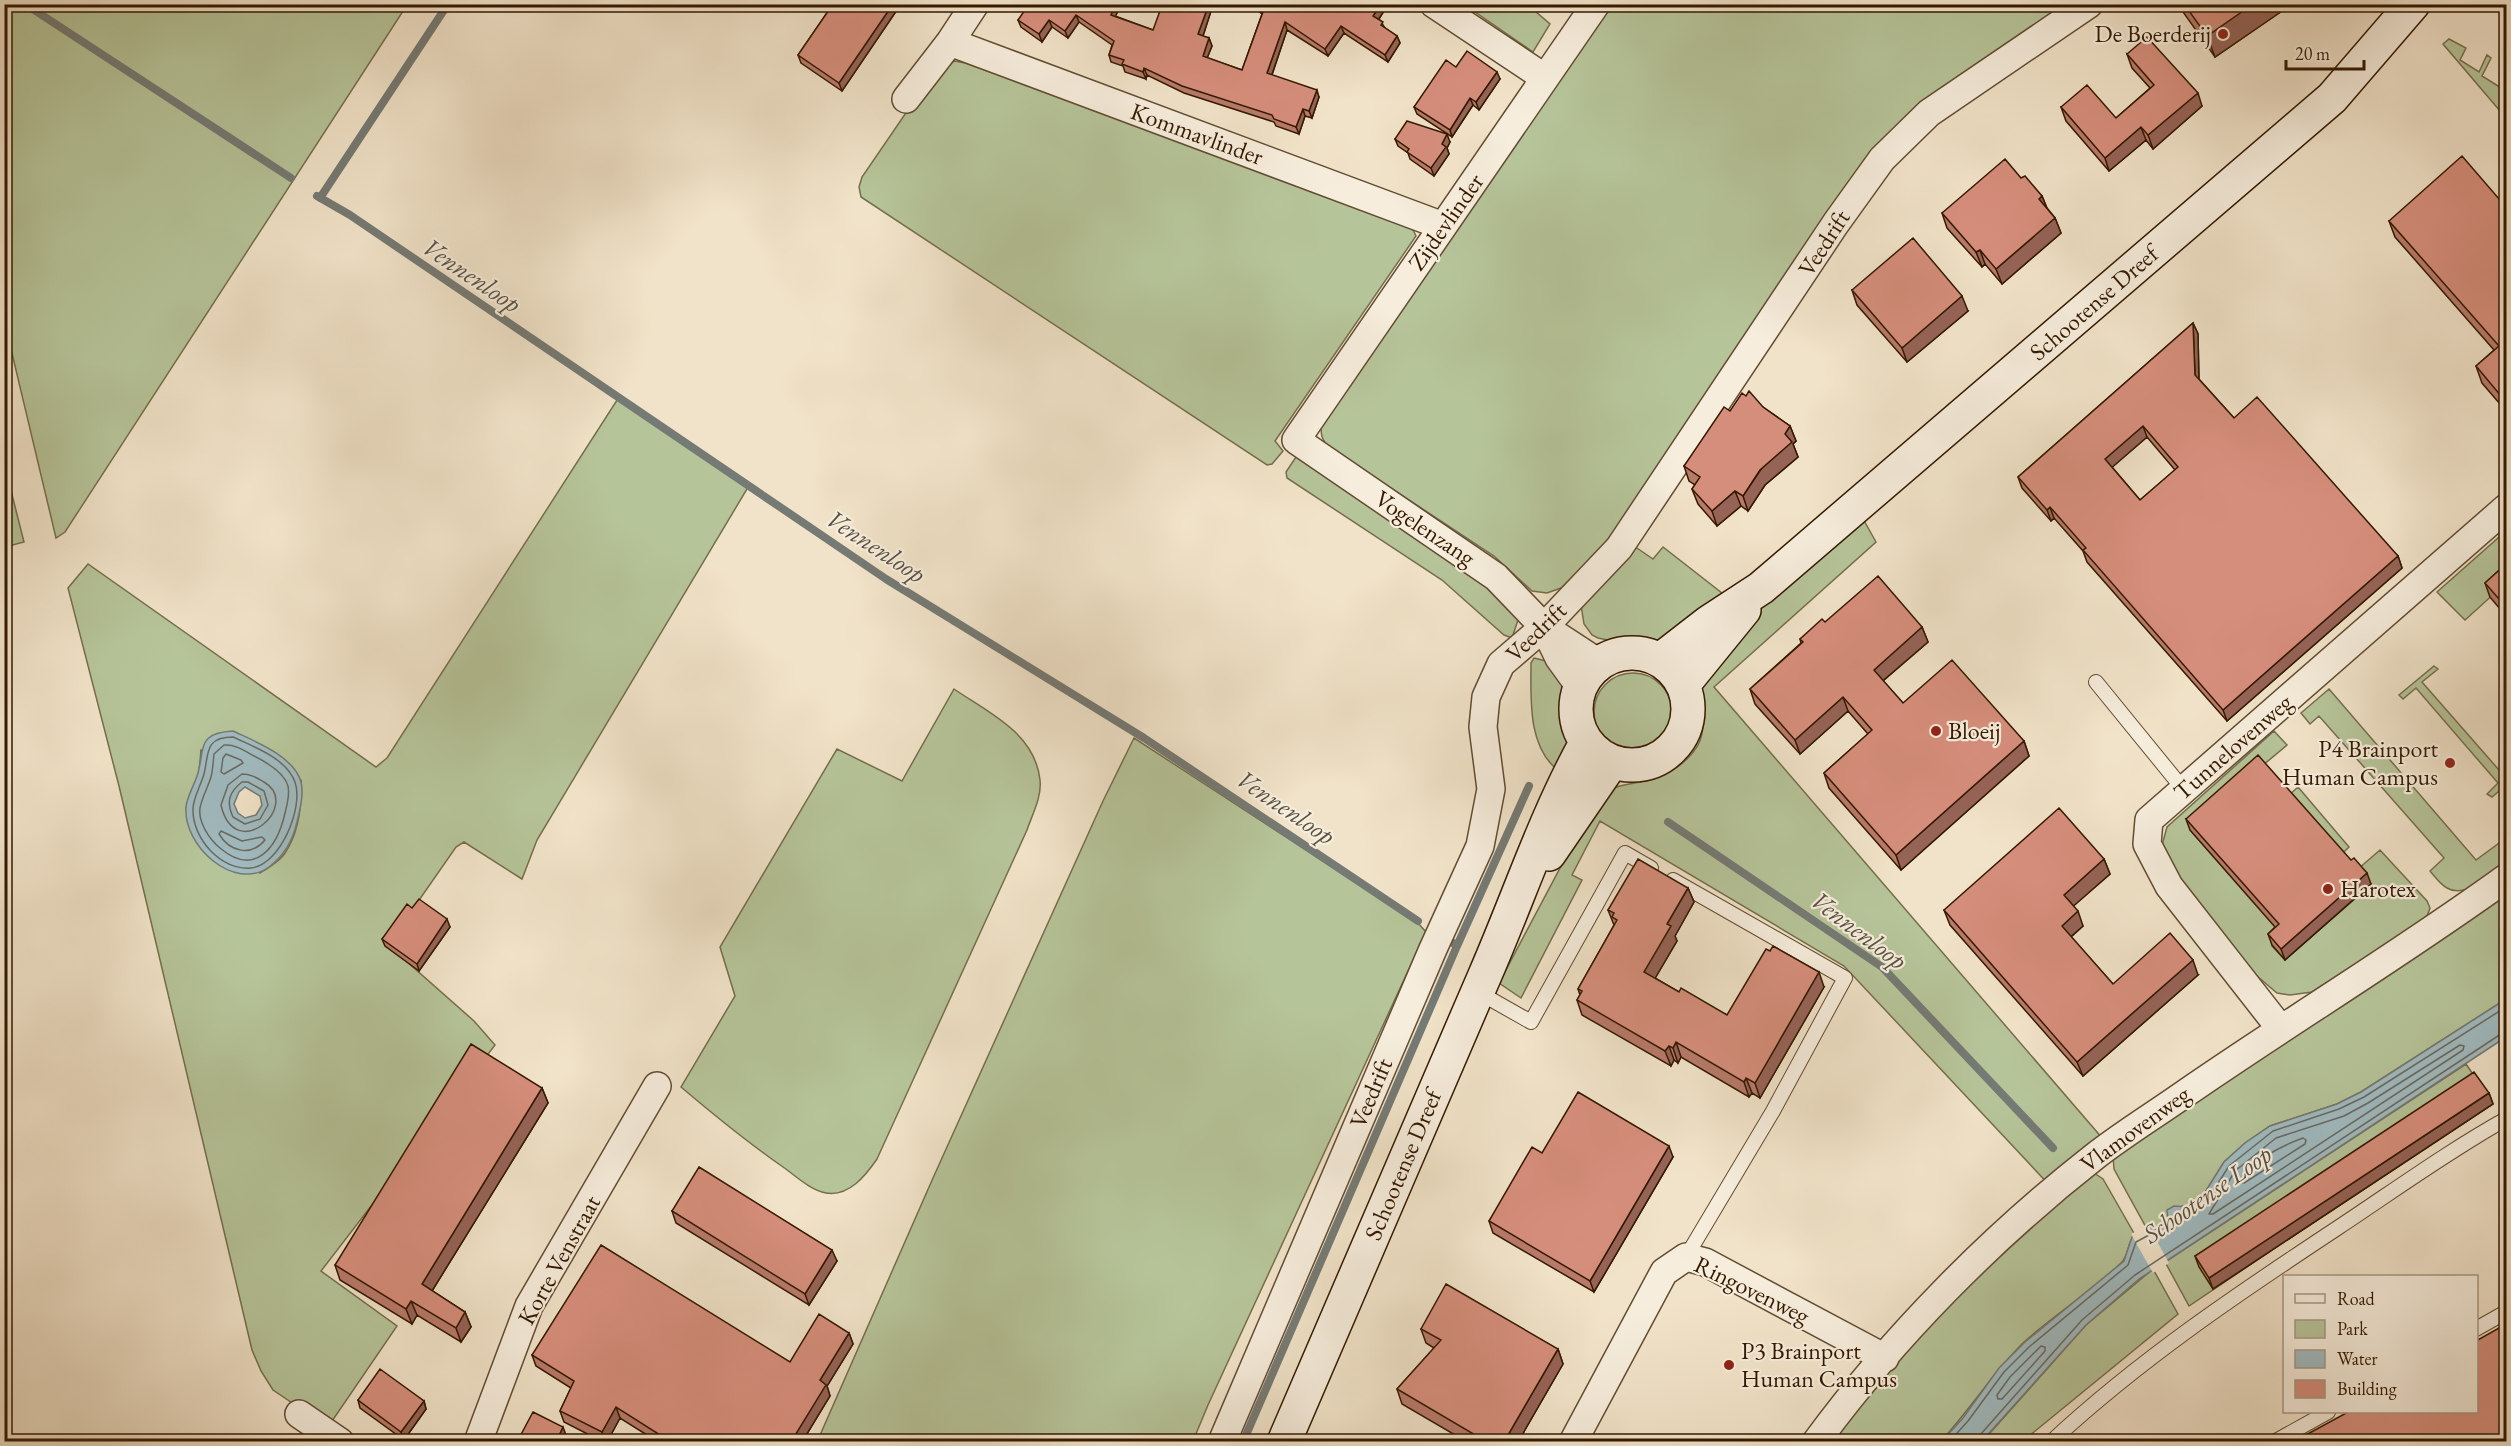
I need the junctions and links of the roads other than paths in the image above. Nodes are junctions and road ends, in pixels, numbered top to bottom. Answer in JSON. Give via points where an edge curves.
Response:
{"nodes":[{"id":1,"x":975,"y":4,"type":"edge"},
{"id":2,"x":1434,"y":4,"type":"edge"},
{"id":3,"x":1596,"y":4,"type":"edge"},
{"id":4,"x":2089,"y":4,"type":"edge"},
{"id":5,"x":2413,"y":4,"type":"edge"},
{"id":6,"x":950,"y":42,"type":"junction"},
{"id":7,"x":1545,"y":78,"type":"junction"},
{"id":8,"x":906,"y":99,"type":"dead end"},
{"id":9,"x":1443,"y":226,"type":"junction"},
{"id":10,"x":1296,"y":440,"type":"joint"},
{"id":11,"x":2506,"y":508,"type":"edge"},
{"id":12,"x":1761,"y":588,"type":"junction"},
{"id":13,"x":1544,"y":627,"type":"junction"},
{"id":14,"x":1659,"y":660,"type":"junction"},
{"id":15,"x":1590,"y":675,"type":"junction"},
{"id":16,"x":2096,"y":682,"type":"dead end"},
{"id":17,"x":1683,"y":686,"type":"junction"},
{"id":18,"x":1586,"y":742,"type":"junction"},
{"id":19,"x":1612,"y":762,"type":"junction"},
{"id":20,"x":2184,"y":790,"type":"junction"},
{"id":21,"x":2506,"y":878,"type":"edge"},
{"id":22,"x":1522,"y":888,"type":"junction"},
{"id":23,"x":1478,"y":992,"type":"junction"},
{"id":24,"x":2280,"y":1028,"type":"junction"},
{"id":25,"x":657,"y":1086,"type":"dead end"},
{"id":26,"x":2506,"y":1119,"type":"edge"},
{"id":27,"x":1686,"y":1257,"type":"junction"},
{"id":28,"x":2506,"y":1312,"type":"edge"},
{"id":29,"x":2478,"y":1328,"type":"edge"},
{"id":30,"x":1885,"y":1358,"type":"junction"},
{"id":31,"x":2326,"y":1413,"type":"edge"},
{"id":32,"x":298,"y":1414,"type":"dead end"},
{"id":33,"x":340,"y":1442,"type":"edge"},
{"id":34,"x":478,"y":1442,"type":"edge"},
{"id":35,"x":1222,"y":1442,"type":"edge"},
{"id":36,"x":1284,"y":1442,"type":"edge"},
{"id":37,"x":1573,"y":1442,"type":"edge"},
{"id":38,"x":1816,"y":1442,"type":"edge"},
{"id":39,"x":2051,"y":1442,"type":"edge"},
{"id":40,"x":2274,"y":1442,"type":"edge"}],
"edges":[{"from":1,"to":6,"type":"street"},
{"from":2,"to":7,"type":"street"},
{"from":3,"to":7,"type":"street","name":"Zijdevlinder"},
{"from":4,"to":13,"type":"street","name":"Veedrift","via":[[1929,113],[1882,159],[1619,548]]},
{"from":5,"to":12,"type":"street","name":"Schootense Dreef","via":[[2332,98]]},
{"from":6,"to":8,"type":"street"},
{"from":6,"to":9,"type":"street","name":"Kommavlinder"},
{"from":7,"to":9,"type":"street","name":"Zijdevlinder"},
{"from":9,"to":10,"type":"street","name":"Zijdevlinder"},
{"from":10,"to":13,"type":"street","name":"Vogelenzang","via":[[1496,577]]},
{"from":11,"to":20,"type":"street","name":"Tunnelovenweg"},
{"from":12,"to":14,"type":"street","name":"Schootense Dreef"},
{"from":12,"to":17,"type":"street","name":"Schootense Dreef"},
{"from":13,"to":15,"type":"street","name":"Vogelenzang"},
{"from":13,"to":35,"type":"street","name":"Veedrift","via":[[1501,664],[1486,697],[1483,727],[1491,789],[1480,846]]},
{"from":14,"to":15,"type":"street","via":[[1644,654],[1613,656]]},
{"from":14,"to":17,"type":"street","via":[[1674,670]]},
{"from":15,"to":18,"type":"street","via":[[1576,706],[1578,725]]},
{"from":16,"to":20,"type":"lane"},
{"from":17,"to":19,"type":"street","via":[[1688,707],[1685,729],[1674,747],[1656,760],[1634,766]]},
{"from":18,"to":19,"type":"street"},
{"from":18,"to":22,"type":"street","name":"Schootense Dreef","via":[[1539,837]]},
{"from":19,"to":22,"type":"street","name":"Schootense Dreef","via":[[1556,846]]},
{"from":20,"to":24,"type":"street","name":"Tunnelovenweg","via":[[2149,820],[2147,844],[2169,886]]},
{"from":21,"to":24,"type":"street","name":"Vlamovenweg"},
{"from":22,"to":23,"type":"street","name":"Schootense Dreef"},
{"from":23,"to":27,"type":"lane","via":[[1531,1022],[1625,853],[1845,978],[1773,1111]]},
{"from":23,"to":36,"type":"street","name":"Schootense Dreef"},
{"from":24,"to":30,"type":"street","name":"Vlamovenweg","via":[[2095,1156],[2023,1215],[1952,1283]]},
{"from":25,"to":34,"type":"street","name":"Korte Venstraat","via":[[529,1306]]},
{"from":26,"to":39,"type":"lane","via":[[2192,1326],[2087,1408]]},
{"from":27,"to":30,"type":"street","name":"Ringovenweg","via":[[1705,1262]]},
{"from":27,"to":37,"type":"street","name":"Ringovenweg","via":[[1664,1272]]},
{"from":28,"to":29,"type":"lane"},
{"from":30,"to":38,"type":"street","name":"Vlamovenweg"},
{"from":31,"to":40,"type":"lane"},
{"from":32,"to":33,"type":"street"}]}
